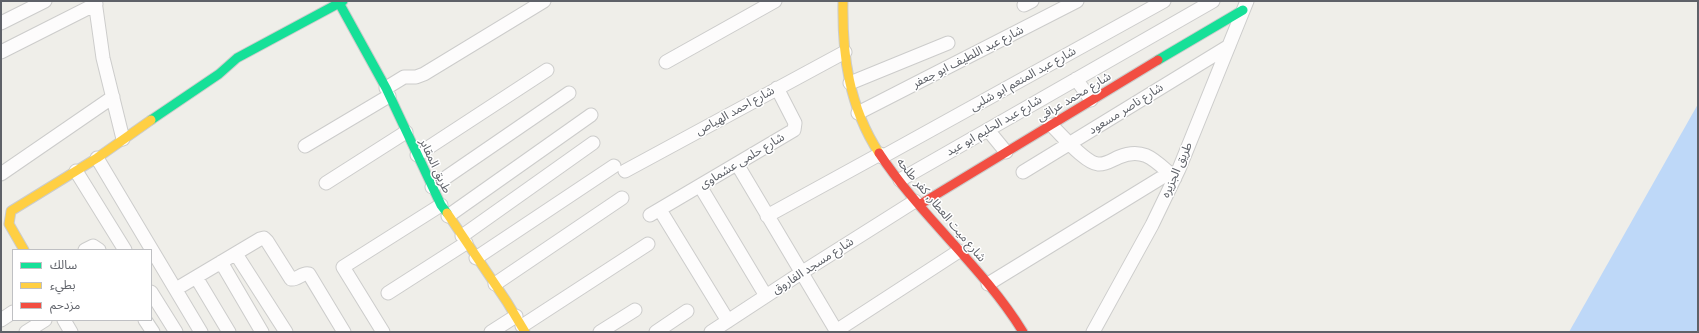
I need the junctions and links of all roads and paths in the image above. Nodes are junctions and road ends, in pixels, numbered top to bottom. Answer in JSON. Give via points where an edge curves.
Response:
{"nodes":[{"id":1,"x":45,"y":1,"type":"edge"},
{"id":2,"x":544,"y":1,"type":"edge"},
{"id":3,"x":775,"y":1,"type":"edge"},
{"id":4,"x":843,"y":1,"type":"edge"},
{"id":5,"x":1077,"y":1,"type":"edge"},
{"id":6,"x":1164,"y":1,"type":"edge"},
{"id":7,"x":1213,"y":1,"type":"edge"},
{"id":8,"x":95,"y":2,"type":"edge"},
{"id":9,"x":340,"y":2,"type":"edge"},
{"id":10,"x":1245,"y":6,"type":"edge"},
{"id":11,"x":1,"y":23,"type":"edge"},
{"id":12,"x":948,"y":43,"type":"dead end"},
{"id":13,"x":1229,"y":46,"type":"junction"},
{"id":14,"x":1,"y":52,"type":"edge"},
{"id":15,"x":845,"y":52,"type":"junction"},
{"id":16,"x":666,"y":62,"type":"dead end"},
{"id":17,"x":548,"y":70,"type":"dead end"},
{"id":18,"x":1076,"y":79,"type":"junction"},
{"id":19,"x":850,"y":84,"type":"junction"},
{"id":20,"x":777,"y":88,"type":"junction"},
{"id":21,"x":388,"y":92,"type":"junction"},
{"id":22,"x":570,"y":93,"type":"dead end"},
{"id":23,"x":113,"y":97,"type":"junction"},
{"id":24,"x":1091,"y":100,"type":"junction"},
{"id":25,"x":858,"y":113,"type":"junction"},
{"id":26,"x":590,"y":115,"type":"dead end"},
{"id":27,"x":1051,"y":125,"type":"junction"},
{"id":28,"x":988,"y":130,"type":"junction"},
{"id":29,"x":406,"y":132,"type":"junction"},
{"id":30,"x":123,"y":139,"type":"junction"},
{"id":31,"x":593,"y":143,"type":"dead end"},
{"id":32,"x":1070,"y":143,"type":"junction"},
{"id":33,"x":305,"y":146,"type":"dead end"},
{"id":34,"x":1006,"y":152,"type":"junction"},
{"id":35,"x":417,"y":155,"type":"junction"},
{"id":36,"x":881,"y":155,"type":"junction"},
{"id":37,"x":97,"y":158,"type":"junction"},
{"id":38,"x":737,"y":164,"type":"junction"},
{"id":39,"x":76,"y":171,"type":"junction"},
{"id":40,"x":1023,"y":172,"type":"dead end"},
{"id":41,"x":1,"y":174,"type":"edge"},
{"id":42,"x":1172,"y":175,"type":"junction"},
{"id":43,"x":900,"y":180,"type":"junction"},
{"id":44,"x":326,"y":183,"type":"dead end"},
{"id":45,"x":700,"y":186,"type":"junction"},
{"id":46,"x":432,"y":187,"type":"junction"},
{"id":47,"x":622,"y":198,"type":"dead end"},
{"id":48,"x":917,"y":203,"type":"junction"},
{"id":49,"x":444,"y":210,"type":"junction"},
{"id":50,"x":767,"y":216,"type":"junction"},
{"id":51,"x":464,"y":240,"type":"junction"},
{"id":52,"x":648,"y":244,"type":"dead end"},
{"id":53,"x":23,"y":249,"type":"edge"},
{"id":54,"x":87,"y":249,"type":"edge"},
{"id":55,"x":98,"y":249,"type":"edge"},
{"id":56,"x":124,"y":249,"type":"edge"},
{"id":57,"x":152,"y":249,"type":"edge"},
{"id":58,"x":152,"y":249,"type":"edge"},
{"id":59,"x":959,"y":251,"type":"junction"},
{"id":60,"x":236,"y":254,"type":"junction"},
{"id":61,"x":476,"y":258,"type":"junction"},
{"id":62,"x":221,"y":262,"type":"junction"},
{"id":63,"x":801,"y":273,"type":"junction"},
{"id":64,"x":196,"y":277,"type":"junction"},
{"id":65,"x":495,"y":284,"type":"junction"},
{"id":66,"x":988,"y":284,"type":"junction"},
{"id":67,"x":176,"y":289,"type":"junction"},
{"id":68,"x":388,"y":293,"type":"dead end"},
{"id":69,"x":152,"y":294,"type":"edge"},
{"id":70,"x":766,"y":296,"type":"junction"},
{"id":71,"x":635,"y":310,"type":"dead end"},
{"id":72,"x":687,"y":311,"type":"dead end"},
{"id":73,"x":12,"y":313,"type":"edge"},
{"id":74,"x":1,"y":320,"type":"edge"},
{"id":75,"x":43,"y":321,"type":"edge"},
{"id":76,"x":65,"y":321,"type":"edge"},
{"id":77,"x":146,"y":321,"type":"edge"},
{"id":78,"x":728,"y":321,"type":"junction"},
{"id":79,"x":521,"y":325,"type":"edge"},
{"id":80,"x":26,"y":332,"type":"edge"},
{"id":81,"x":71,"y":332,"type":"edge"},
{"id":82,"x":152,"y":332,"type":"edge"},
{"id":83,"x":176,"y":332,"type":"edge"},
{"id":84,"x":201,"y":332,"type":"edge"},
{"id":85,"x":229,"y":332,"type":"edge"},
{"id":86,"x":262,"y":332,"type":"edge"},
{"id":87,"x":286,"y":332,"type":"edge"},
{"id":88,"x":344,"y":332,"type":"edge"},
{"id":89,"x":383,"y":332,"type":"edge"},
{"id":90,"x":490,"y":332,"type":"edge"},
{"id":91,"x":600,"y":332,"type":"edge"},
{"id":92,"x":656,"y":332,"type":"edge"},
{"id":93,"x":711,"y":332,"type":"edge"},
{"id":94,"x":836,"y":332,"type":"edge"},
{"id":95,"x":1023,"y":332,"type":"edge"},
{"id":96,"x":1093,"y":332,"type":"edge"}],
"edges":[{"from":1,"to":11,"type":"street"},
{"from":2,"to":21,"type":"street","via":[[424,74],[404,77]]},
{"from":3,"to":16,"type":"street"},
{"from":4,"to":15,"type":"street","name":"شارع ميت العطار, كفر طلحه"},
{"from":5,"to":25,"type":"street","name":"شارع عبد اللطيف ابو جعفر"},
{"from":6,"to":36,"type":"street","name":"شارع عبد المنعم ابو شلبى"},
{"from":7,"to":18,"type":"street","name":"شارع عبد الحليم ابو عيد"},
{"from":8,"to":14,"type":"street"},
{"from":8,"to":23,"type":"street","via":[[103,58]]},
{"from":9,"to":21,"type":"street","name":"طريق المقابر"},
{"from":9,"to":30,"type":"street","via":[[237,58],[219,74]]},
{"from":10,"to":13,"type":"street","name":"طريق الجزيره"},
{"from":10,"to":24,"type":"street","name":"شارع محمد عراقى"},
{"from":12,"to":19,"type":"street"},
{"from":13,"to":32,"type":"street","name":"شارع ناصر مسعود"},
{"from":13,"to":42,"type":"street","name":"طريق الجزيره"},
{"from":15,"to":19,"type":"street","name":"شارع ميت العطار, كفر طلحه"},
{"from":15,"to":20,"type":"street","name":"شارع احمد الهياص"},
{"from":17,"to":35,"type":"street"},
{"from":18,"to":24,"type":"street"},
{"from":18,"to":28,"type":"street","name":"شارع عبد الحليم ابو عيد"},
{"from":19,"to":25,"type":"street","name":"شارع ميت العطار, كفر طلحه"},
{"from":20,"to":38,"type":"street","name":"شارع حلمى عشماوى","via":[[795,128]]},
{"from":20,"to":61,"type":"street","name":"شارع احمد الهياص","via":[[619,168]]},
{"from":21,"to":29,"type":"street","name":"طريق المقابر"},
{"from":21,"to":33,"type":"street"},
{"from":22,"to":46,"type":"street"},
{"from":23,"to":30,"type":"street"},
{"from":23,"to":41,"type":"street"},
{"from":24,"to":27,"type":"street","name":"شارع محمد عراقى"},
{"from":25,"to":36,"type":"street","name":"شارع ميت العطار, كفر طلحه","via":[[871,142]]},
{"from":26,"to":49,"type":"street"},
{"from":27,"to":32,"type":"street"},
{"from":27,"to":34,"type":"street","name":"شارع محمد عراقى"},
{"from":28,"to":34,"type":"street"},
{"from":28,"to":43,"type":"street","name":"شارع عبد الحليم ابو عيد"},
{"from":29,"to":35,"type":"street","name":"طريق المقابر"},
{"from":29,"to":44,"type":"street"},
{"from":30,"to":37,"type":"street"},
{"from":31,"to":51,"type":"street"},
{"from":32,"to":40,"type":"street","name":"شارع ناصر مسعود"},
{"from":32,"to":42,"type":"street","via":[[1087,159],[1098,164],[1134,152],[1152,159]]},
{"from":34,"to":48,"type":"street","name":"شارع محمد عراقى"},
{"from":35,"to":46,"type":"street","name":"طريق المقابر"},
{"from":36,"to":43,"type":"street","name":"شارع ميت العطار, كفر طلحه"},
{"from":36,"to":50,"type":"street","name":"شارع عبد المنعم ابو شلبى"},
{"from":37,"to":39,"type":"street"},
{"from":37,"to":57,"type":"street"},
{"from":38,"to":45,"type":"street","name":"شارع حلمى عشماوى"},
{"from":38,"to":50,"type":"street"},
{"from":39,"to":53,"type":"street","via":[[11,211],[9,224]]},
{"from":39,"to":56,"type":"street"},
{"from":42,"to":66,"type":"street"},
{"from":42,"to":96,"type":"street","name":"طريق الجزيره","via":[[1152,225]]},
{"from":43,"to":48,"type":"street","name":"شارع ميت العطار, كفر طلحه"},
{"from":45,"to":70,"type":"street"},
{"from":45,"to":78,"type":"street","name":"شارع حلمى عشماوى","via":[[655,212]]},
{"from":46,"to":49,"type":"street","name":"طريق المقابر"},
{"from":47,"to":65,"type":"street"},
{"from":48,"to":59,"type":"street","name":"شارع ميت العطار, كفر طلحه"},
{"from":48,"to":63,"type":"street","name":"شارع مسجد الفاروق"},
{"from":49,"to":51,"type":"street","name":"طريق المقابر"},
{"from":49,"to":89,"type":"street","via":[[342,267]]},
{"from":50,"to":63,"type":"street"},
{"from":51,"to":61,"type":"street","name":"طريق المقابر"},
{"from":51,"to":68,"type":"street"},
{"from":52,"to":79,"type":"street"},
{"from":54,"to":55,"type":"street","via":[[93,246]]},
{"from":58,"to":67,"type":"street"},
{"from":59,"to":66,"type":"street","name":"شارع ميت العطار, كفر طلحه"},
{"from":59,"to":94,"type":"street"},
{"from":60,"to":62,"type":"street"},
{"from":60,"to":87,"type":"street"},
{"from":60,"to":88,"type":"street","via":[[262,238],[266,239],[291,279],[294,280],[305,273],[309,274]]},
{"from":61,"to":65,"type":"street","name":"طريق المقابر"},
{"from":62,"to":64,"type":"street"},
{"from":62,"to":86,"type":"street"},
{"from":63,"to":70,"type":"street","name":"شارع مسجد الفاروق"},
{"from":63,"to":94,"type":"street"},
{"from":64,"to":67,"type":"street"},
{"from":64,"to":85,"type":"street"},
{"from":65,"to":79,"type":"street","name":"طريق المقابر"},
{"from":66,"to":95,"type":"street","name":"شارع ميت العطار, كفر طلحه"},
{"from":67,"to":84,"type":"street"},
{"from":69,"to":83,"type":"street"},
{"from":70,"to":78,"type":"street","name":"شارع مسجد الفاروق"},
{"from":71,"to":91,"type":"street"},
{"from":72,"to":92,"type":"street"},
{"from":73,"to":74,"type":"street"},
{"from":75,"to":80,"type":"street"},
{"from":76,"to":81,"type":"street"},
{"from":77,"to":82,"type":"street"},
{"from":78,"to":93,"type":"street","name":"شارع مسجد الفاروق"},
{"from":79,"to":90,"type":"street"}]}
